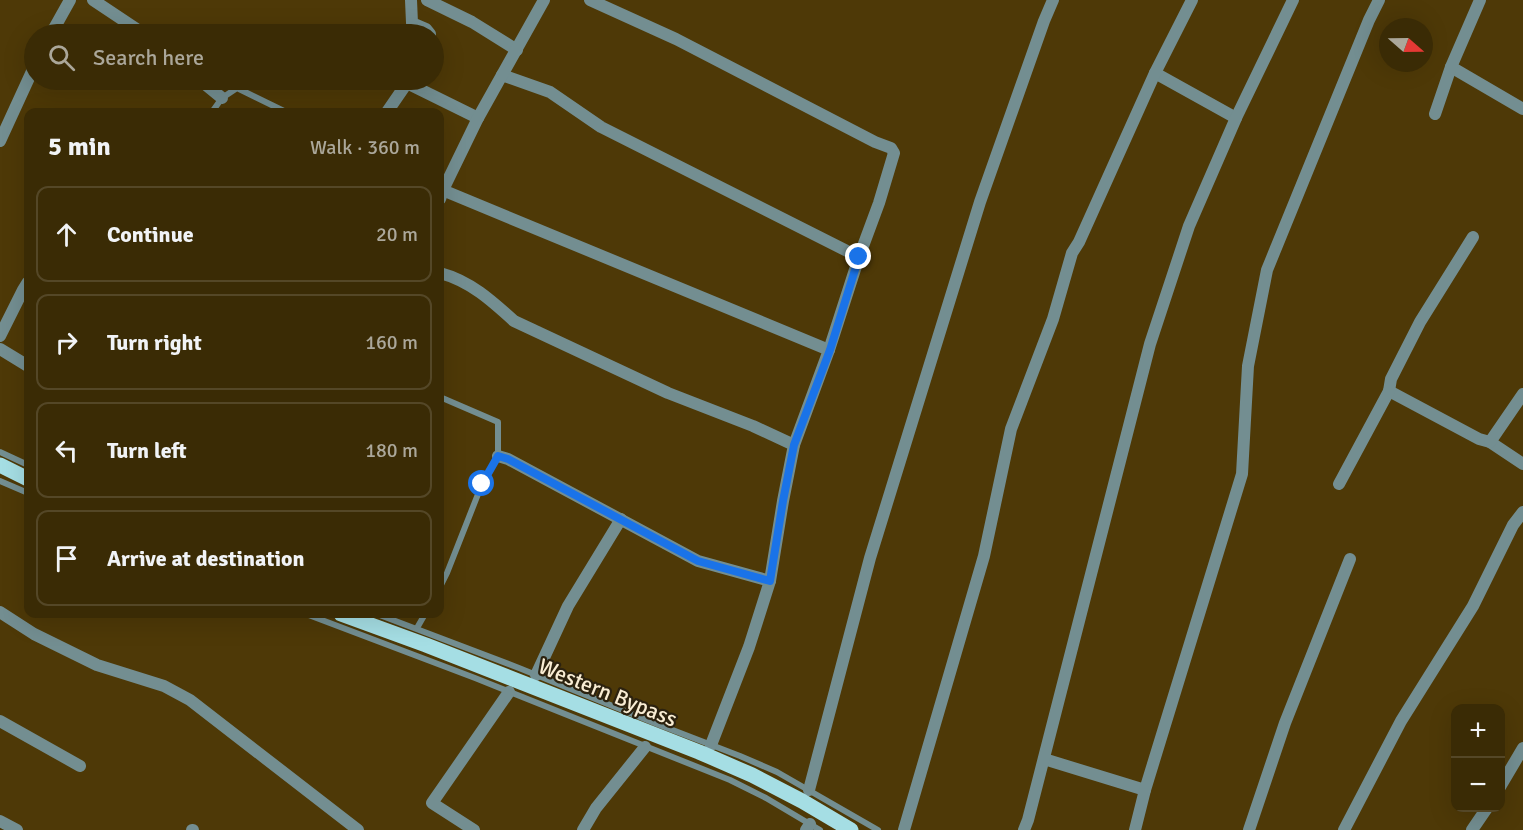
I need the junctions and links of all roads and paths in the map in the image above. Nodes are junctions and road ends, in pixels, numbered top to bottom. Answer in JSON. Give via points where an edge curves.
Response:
{"nodes":[{"id":1,"x":70,"y":0,"type":"edge"},
{"id":2,"x":93,"y":0,"type":"edge"},
{"id":3,"x":411,"y":0,"type":"edge"},
{"id":4,"x":427,"y":0,"type":"edge"},
{"id":5,"x":544,"y":0,"type":"edge"},
{"id":6,"x":590,"y":0,"type":"edge"},
{"id":7,"x":1053,"y":0,"type":"edge"},
{"id":8,"x":1192,"y":0,"type":"edge"},
{"id":9,"x":1293,"y":0,"type":"edge"},
{"id":10,"x":1379,"y":0,"type":"edge"},
{"id":11,"x":1480,"y":0,"type":"edge"},
{"id":12,"x":611,"y":4,"type":"edge"},
{"id":13,"x":57,"y":24,"type":"edge"},
{"id":14,"x":129,"y":24,"type":"edge"},
{"id":15,"x":414,"y":24,"type":"edge"},
{"id":16,"x":517,"y":50,"type":"junction"},
{"id":17,"x":1451,"y":67,"type":"junction"},
{"id":18,"x":1155,"y":73,"type":"junction"},
{"id":19,"x":502,"y":75,"type":"junction"},
{"id":20,"x":24,"y":89,"type":"edge"},
{"id":21,"x":212,"y":90,"type":"edge"},
{"id":22,"x":234,"y":90,"type":"edge"},
{"id":23,"x":241,"y":90,"type":"edge"},
{"id":24,"x":402,"y":90,"type":"edge"},
{"id":25,"x":425,"y":90,"type":"edge"},
{"id":26,"x":222,"y":98,"type":"junction"},
{"id":27,"x":215,"y":108,"type":"edge"},
{"id":28,"x":278,"y":108,"type":"edge"},
{"id":29,"x":390,"y":108,"type":"edge"},
{"id":30,"x":1523,"y":109,"type":"edge"},
{"id":31,"x":1435,"y":114,"type":"dead end"},
{"id":32,"x":478,"y":118,"type":"junction"},
{"id":33,"x":1236,"y":118,"type":"junction"},
{"id":34,"x":0,"y":141,"type":"edge"},
{"id":35,"x":444,"y":187,"type":"edge"},
{"id":36,"x":444,"y":194,"type":"edge"},
{"id":37,"x":1473,"y":237,"type":"dead end"},
{"id":38,"x":859,"y":257,"type":"junction"},
{"id":39,"x":444,"y":274,"type":"edge"},
{"id":40,"x":24,"y":288,"type":"edge"},
{"id":41,"x":0,"y":336,"type":"edge"},
{"id":42,"x":0,"y":349,"type":"edge"},
{"id":43,"x":830,"y":350,"type":"junction"},
{"id":44,"x":24,"y":364,"type":"edge"},
{"id":45,"x":1389,"y":391,"type":"junction"},
{"id":46,"x":1523,"y":394,"type":"edge"},
{"id":47,"x":444,"y":399,"type":"edge"},
{"id":48,"x":1490,"y":442,"type":"junction"},
{"id":49,"x":794,"y":445,"type":"junction"},
{"id":50,"x":0,"y":452,"type":"edge"},
{"id":51,"x":498,"y":456,"type":"junction"},
{"id":52,"x":24,"y":463,"type":"edge"},
{"id":53,"x":1523,"y":464,"type":"edge"},
{"id":54,"x":0,"y":465,"type":"edge"},
{"id":55,"x":24,"y":476,"type":"edge"},
{"id":56,"x":0,"y":481,"type":"edge"},
{"id":57,"x":1339,"y":484,"type":"dead end"},
{"id":58,"x":24,"y":491,"type":"edge"},
{"id":59,"x":1523,"y":512,"type":"edge"},
{"id":60,"x":621,"y":519,"type":"junction"},
{"id":61,"x":1350,"y":559,"type":"dead end"},
{"id":62,"x":444,"y":579,"type":"edge"},
{"id":63,"x":770,"y":581,"type":"junction"},
{"id":64,"x":0,"y":612,"type":"edge"},
{"id":65,"x":316,"y":618,"type":"edge"},
{"id":66,"x":352,"y":618,"type":"edge"},
{"id":67,"x":388,"y":618,"type":"edge"},
{"id":68,"x":423,"y":618,"type":"edge"},
{"id":69,"x":417,"y":628,"type":"junction"},
{"id":70,"x":536,"y":675,"type":"junction"},
{"id":71,"x":509,"y":692,"type":"junction"},
{"id":72,"x":0,"y":721,"type":"edge"},
{"id":73,"x":711,"y":745,"type":"junction"},
{"id":74,"x":645,"y":747,"type":"junction"},
{"id":75,"x":1523,"y":748,"type":"edge"},
{"id":76,"x":1044,"y":759,"type":"junction"},
{"id":77,"x":80,"y":766,"type":"dead end"},
{"id":78,"x":1505,"y":779,"type":"edge"},
{"id":79,"x":809,"y":790,"type":"junction"},
{"id":80,"x":1145,"y":790,"type":"junction"},
{"id":81,"x":1484,"y":812,"type":"edge"},
{"id":82,"x":0,"y":821,"type":"edge"},
{"id":83,"x":812,"y":828,"type":"edge"},
{"id":84,"x":17,"y":830,"type":"edge"},
{"id":85,"x":358,"y":830,"type":"edge"},
{"id":86,"x":474,"y":830,"type":"edge"},
{"id":87,"x":584,"y":830,"type":"edge"},
{"id":88,"x":850,"y":830,"type":"edge"},
{"id":89,"x":878,"y":830,"type":"edge"},
{"id":90,"x":904,"y":830,"type":"edge"},
{"id":91,"x":1024,"y":830,"type":"edge"},
{"id":92,"x":1135,"y":830,"type":"edge"},
{"id":93,"x":1249,"y":830,"type":"edge"},
{"id":94,"x":1344,"y":830,"type":"edge"},
{"id":95,"x":1472,"y":830,"type":"edge"}],
"edges":[{"from":1,"to":13,"type":"street"},
{"from":2,"to":14,"type":"street"},
{"from":3,"to":15,"type":"street"},
{"from":4,"to":16,"type":"street"},
{"from":5,"to":16,"type":"street"},
{"from":6,"to":12,"type":"street"},
{"from":7,"to":79,"type":"street","via":[[980,201],[870,558]]},
{"from":8,"to":18,"type":"street"},
{"from":9,"to":33,"type":"street"},
{"from":10,"to":80,"type":"street","via":[[1267,270],[1248,366],[1242,474]]},
{"from":11,"to":17,"type":"street"},
{"from":12,"to":38,"type":"street","via":[[891,148],[893,158]]},
{"from":16,"to":19,"type":"street"},
{"from":17,"to":30,"type":"street"},
{"from":17,"to":31,"type":"street"},
{"from":18,"to":33,"type":"street"},
{"from":18,"to":90,"type":"street","via":[[1072,253],[1053,319],[1011,429],[984,556]]},
{"from":19,"to":32,"type":"street"},
{"from":19,"to":38,"type":"street","via":[[550,92],[601,127]]},
{"from":20,"to":34,"type":"street"},
{"from":21,"to":26,"type":"street"},
{"from":22,"to":26,"type":"lane"},
{"from":23,"to":28,"type":"lane"},
{"from":24,"to":29,"type":"street"},
{"from":25,"to":32,"type":"street"},
{"from":26,"to":27,"type":"lane"},
{"from":32,"to":35,"type":"street"},
{"from":33,"to":76,"type":"street","via":[[1189,225],[1150,344]]},
{"from":36,"to":43,"type":"street"},
{"from":37,"to":45,"type":"street","via":[[1420,322]]},
{"from":38,"to":43,"type":"street"},
{"from":39,"to":49,"type":"street","via":[[474,287],[514,321],[668,393]]},
{"from":40,"to":41,"type":"street"},
{"from":42,"to":44,"type":"street"},
{"from":43,"to":49,"type":"street"},
{"from":45,"to":48,"type":"street"},
{"from":45,"to":57,"type":"street"},
{"from":46,"to":48,"type":"street"},
{"from":47,"to":51,"type":"lane","via":[[498,422]]},
{"from":48,"to":53,"type":"street"},
{"from":49,"to":63,"type":"street"},
{"from":50,"to":52,"type":"lane"},
{"from":51,"to":60,"type":"street"},
{"from":51,"to":62,"type":"lane","via":[[482,484]]},
{"from":54,"to":55,"type":"main road"},
{"from":56,"to":58,"type":"lane"},
{"from":59,"to":94,"type":"street","via":[[1473,606],[1401,722]]},
{"from":60,"to":63,"type":"street","via":[[698,561]]},
{"from":60,"to":70,"type":"street","via":[[568,606]]},
{"from":61,"to":93,"type":"street","via":[[1285,723]]},
{"from":63,"to":73,"type":"street"},
{"from":64,"to":85,"type":"street","via":[[34,634],[97,665],[164,687],[190,700]]},
{"from":65,"to":71,"type":"lane"},
{"from":66,"to":88,"type":"main road","name":"Western Bypass","via":[[699,752],[752,775]]},
{"from":67,"to":69,"type":"lane"},
{"from":68,"to":69,"type":"lane"},
{"from":69,"to":70,"type":"lane"},
{"from":70,"to":73,"type":"lane"},
{"from":71,"to":74,"type":"lane"},
{"from":71,"to":86,"type":"street","via":[[432,803]]},
{"from":72,"to":77,"type":"street"},
{"from":73,"to":79,"type":"lane","via":[[777,772]]},
{"from":74,"to":83,"type":"lane","via":[[730,780]]},
{"from":74,"to":87,"type":"street","via":[[596,808]]},
{"from":75,"to":78,"type":"street"},
{"from":76,"to":80,"type":"street"},
{"from":76,"to":91,"type":"street"},
{"from":79,"to":89,"type":"lane"},
{"from":80,"to":92,"type":"street"},
{"from":81,"to":95,"type":"street"},
{"from":82,"to":84,"type":"street"}]}
